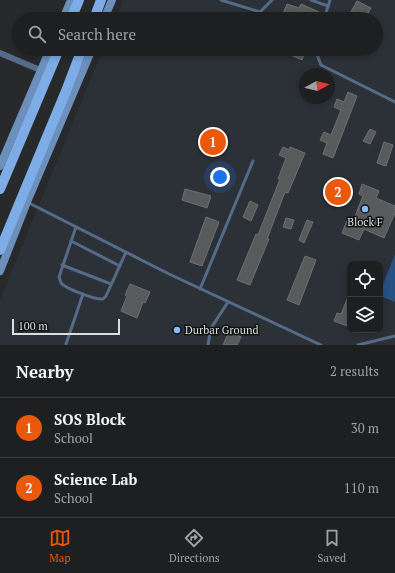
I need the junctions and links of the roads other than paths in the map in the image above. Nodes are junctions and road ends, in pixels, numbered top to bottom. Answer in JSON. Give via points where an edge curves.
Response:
{"nodes":[{"id":1,"x":71,"y":0,"type":"edge"},
{"id":2,"x":79,"y":0,"type":"edge"},
{"id":3,"x":101,"y":0,"type":"edge"},
{"id":4,"x":112,"y":0,"type":"edge"},
{"id":5,"x":221,"y":0,"type":"edge"},
{"id":6,"x":272,"y":0,"type":"edge"},
{"id":7,"x":311,"y":0,"type":"edge"},
{"id":8,"x":330,"y":0,"type":"edge"},
{"id":9,"x":328,"y":6,"type":"junction"},
{"id":10,"x":66,"y":12,"type":"edge"},
{"id":11,"x":75,"y":12,"type":"edge"},
{"id":12,"x":97,"y":12,"type":"edge"},
{"id":13,"x":107,"y":12,"type":"edge"},
{"id":14,"x":326,"y":12,"type":"edge"},
{"id":15,"x":0,"y":53,"type":"edge"},
{"id":16,"x":47,"y":56,"type":"edge"},
{"id":17,"x":56,"y":56,"type":"edge"},
{"id":18,"x":80,"y":56,"type":"edge"},
{"id":19,"x":89,"y":56,"type":"edge"},
{"id":20,"x":317,"y":56,"type":"edge"},
{"id":21,"x":40,"y":70,"type":"junction"},
{"id":22,"x":395,"y":102,"type":"edge"},
{"id":23,"x":59,"y":119,"type":"junction"},
{"id":24,"x":253,"y":161,"type":"dead end"},
{"id":25,"x":4,"y":164,"type":"edge"},
{"id":26,"x":0,"y":190,"type":"edge"},
{"id":27,"x":27,"y":202,"type":"junction"},
{"id":28,"x":76,"y":227,"type":"junction"},
{"id":29,"x":71,"y":241,"type":"junction"},
{"id":30,"x":0,"y":250,"type":"edge"},
{"id":31,"x":126,"y":252,"type":"junction"},
{"id":32,"x":62,"y":265,"type":"junction"},
{"id":33,"x":120,"y":266,"type":"junction"},
{"id":34,"x":0,"y":271,"type":"edge"},
{"id":35,"x":111,"y":284,"type":"junction"},
{"id":36,"x":200,"y":289,"type":"junction"},
{"id":37,"x":83,"y":294,"type":"junction"},
{"id":38,"x":228,"y":302,"type":"junction"},
{"id":39,"x":395,"y":336,"type":"edge"},
{"id":40,"x":66,"y":344,"type":"dead end"},
{"id":41,"x":208,"y":345,"type":"edge"},
{"id":42,"x":321,"y":345,"type":"edge"},
{"id":43,"x":358,"y":345,"type":"edge"}],
"edges":[{"from":1,"to":10,"type":"street"},
{"from":2,"to":11,"type":"main road"},
{"from":3,"to":12,"type":"main road"},
{"from":4,"to":13,"type":"street"},
{"from":5,"to":6,"type":"lane","via":[[260,12]]},
{"from":7,"to":9,"type":"lane"},
{"from":8,"to":9,"type":"lane"},
{"from":9,"to":14,"type":"lane"},
{"from":15,"to":21,"type":"street"},
{"from":16,"to":21,"type":"street"},
{"from":17,"to":25,"type":"main road"},
{"from":18,"to":23,"type":"main road"},
{"from":19,"to":23,"type":"street"},
{"from":20,"to":22,"type":"lane","via":[[320,65]]},
{"from":21,"to":25,"type":"street"},
{"from":23,"to":27,"type":"street"},
{"from":23,"to":30,"type":"main road"},
{"from":24,"to":36,"type":"lane"},
{"from":25,"to":26,"type":"main road"},
{"from":27,"to":28,"type":"lane"},
{"from":27,"to":34,"type":"street"},
{"from":28,"to":29,"type":"lane"},
{"from":28,"to":31,"type":"lane"},
{"from":29,"to":32,"type":"lane"},
{"from":29,"to":33,"type":"lane"},
{"from":31,"to":33,"type":"lane"},
{"from":31,"to":36,"type":"lane"},
{"from":32,"to":35,"type":"lane"},
{"from":32,"to":37,"type":"lane","via":[[59,277],[62,283]]},
{"from":33,"to":35,"type":"lane"},
{"from":35,"to":37,"type":"lane","via":[[103,299]]},
{"from":36,"to":38,"type":"lane"},
{"from":37,"to":40,"type":"lane"},
{"from":38,"to":41,"type":"lane","via":[[211,328]]},
{"from":38,"to":42,"type":"lane"},
{"from":39,"to":43,"type":"lane"}]}
